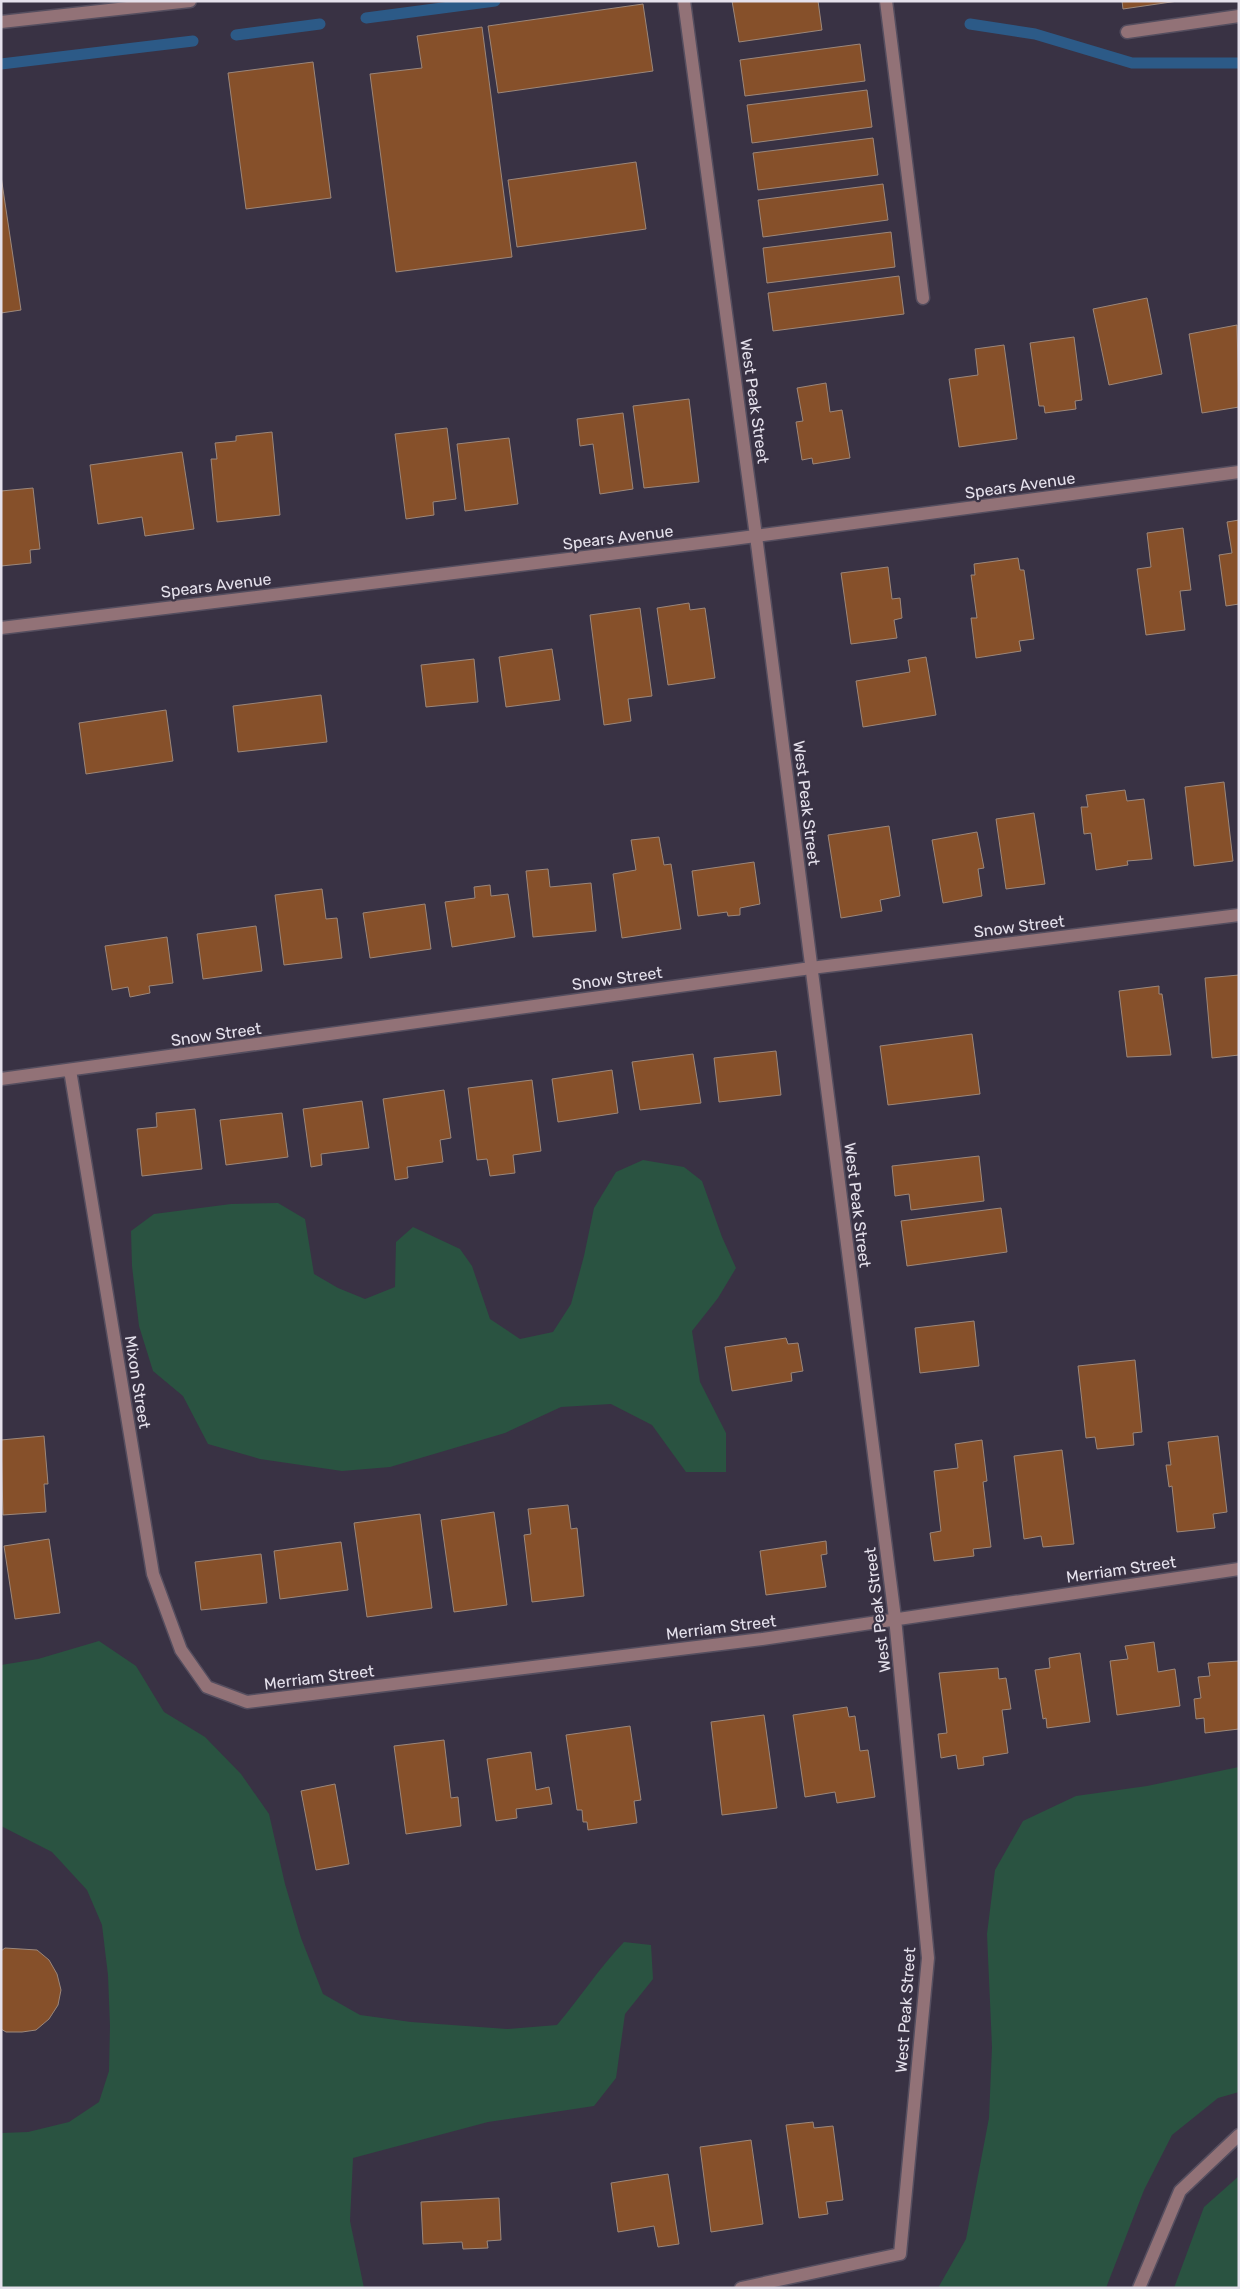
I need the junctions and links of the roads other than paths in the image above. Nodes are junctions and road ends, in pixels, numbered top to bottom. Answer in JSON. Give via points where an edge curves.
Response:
{"nodes":[{"id":1,"x":190,"y":1,"type":"edge"},
{"id":2,"x":684,"y":1,"type":"edge"},
{"id":3,"x":886,"y":1,"type":"edge"},
{"id":4,"x":1239,"y":16,"type":"edge"},
{"id":5,"x":1,"y":22,"type":"edge"},
{"id":6,"x":1127,"y":32,"type":"dead end"},
{"id":7,"x":922,"y":298,"type":"dead end"},
{"id":8,"x":1239,"y":472,"type":"edge"},
{"id":9,"x":756,"y":536,"type":"junction"},
{"id":10,"x":1,"y":628,"type":"edge"},
{"id":11,"x":1239,"y":916,"type":"edge"},
{"id":12,"x":811,"y":968,"type":"junction"},
{"id":13,"x":70,"y":1070,"type":"junction"},
{"id":14,"x":1,"y":1079,"type":"edge"},
{"id":15,"x":1239,"y":1569,"type":"edge"},
{"id":16,"x":895,"y":1618,"type":"junction"},
{"id":17,"x":207,"y":1688,"type":"joint"},
{"id":18,"x":1239,"y":2135,"type":"edge"},
{"id":19,"x":741,"y":2288,"type":"edge"},
{"id":20,"x":1140,"y":2288,"type":"edge"}],
"edges":[{"from":1,"to":5,"type":"street"},
{"from":2,"to":9,"type":"street","name":"West Peak Street"},
{"from":3,"to":7,"type":"street"},
{"from":4,"to":6,"type":"street"},
{"from":8,"to":9,"type":"street","name":"Spears Avenue"},
{"from":9,"to":10,"type":"street","name":"Spears Avenue"},
{"from":9,"to":12,"type":"street","name":"West Peak Street"},
{"from":11,"to":12,"type":"street","name":"Snow Street"},
{"from":12,"to":13,"type":"street","name":"Snow Street"},
{"from":12,"to":16,"type":"street","name":"West Peak Street"},
{"from":13,"to":14,"type":"street","name":"Snow Street"},
{"from":13,"to":17,"type":"street","name":"Mixon Street","via":[[154,1574],[181,1650]]},
{"from":15,"to":16,"type":"street","name":"Merriam Street"},
{"from":16,"to":17,"type":"street","name":"Merriam Street","via":[[762,1639],[247,1702]]},
{"from":16,"to":19,"type":"street","name":"West Peak Street","via":[[928,1958],[900,2254]]},
{"from":18,"to":20,"type":"street","via":[[1180,2192]]}]}
